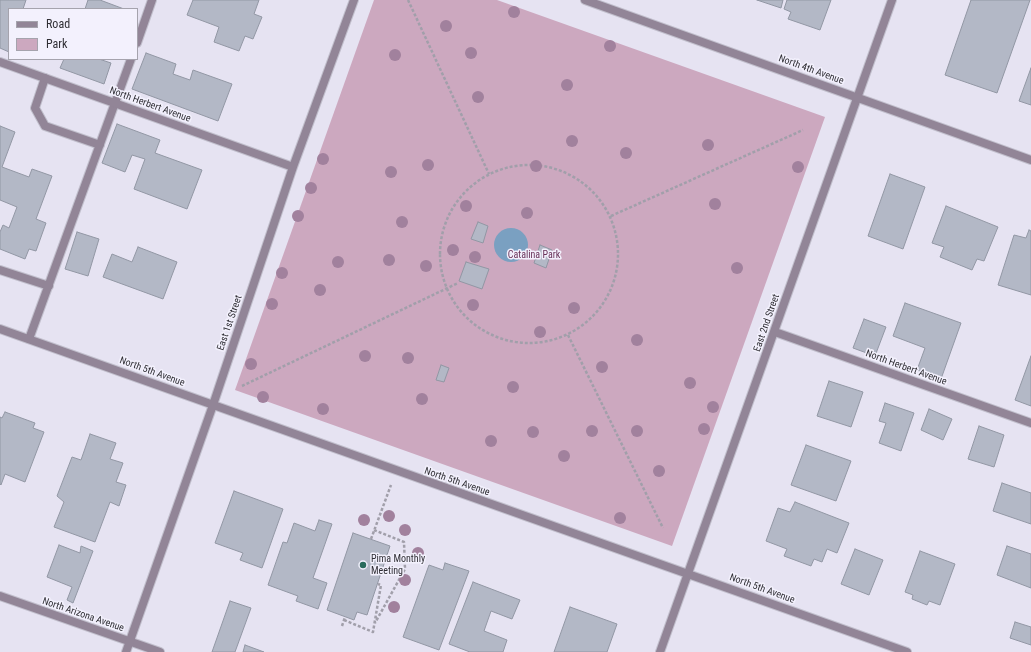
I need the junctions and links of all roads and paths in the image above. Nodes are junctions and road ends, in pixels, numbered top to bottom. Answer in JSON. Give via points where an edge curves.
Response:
{"nodes":[{"id":1,"x":152,"y":0,"type":"edge"},
{"id":2,"x":354,"y":0,"type":"edge"},
{"id":3,"x":408,"y":0,"type":"edge"},
{"id":4,"x":585,"y":0,"type":"edge"},
{"id":5,"x":892,"y":0,"type":"edge"},
{"id":6,"x":138,"y":40,"type":"edge"},
{"id":7,"x":131,"y":60,"type":"edge"},
{"id":8,"x":0,"y":62,"type":"edge"},
{"id":9,"x":45,"y":78,"type":"junction"},
{"id":10,"x":856,"y":97,"type":"junction"},
{"id":11,"x":116,"y":103,"type":"junction"},
{"id":12,"x":803,"y":130,"type":"dead end"},
{"id":13,"x":100,"y":145,"type":"junction"},
{"id":14,"x":1031,"y":160,"type":"edge"},
{"id":15,"x":293,"y":167,"type":"junction"},
{"id":16,"x":489,"y":174,"type":"junction"},
{"id":17,"x":611,"y":216,"type":"junction"},
{"id":18,"x":0,"y":270,"type":"edge"},
{"id":19,"x":458,"y":284,"type":"dead end"},
{"id":20,"x":49,"y":286,"type":"junction"},
{"id":21,"x":447,"y":289,"type":"junction"},
{"id":22,"x":0,"y":329,"type":"edge"},
{"id":23,"x":775,"y":332,"type":"junction"},
{"id":24,"x":568,"y":335,"type":"junction"},
{"id":25,"x":29,"y":339,"type":"junction"},
{"id":26,"x":242,"y":386,"type":"dead end"},
{"id":27,"x":213,"y":405,"type":"junction"},
{"id":28,"x":1031,"y":423,"type":"edge"},
{"id":29,"x":396,"y":471,"type":"junction"},
{"id":30,"x":663,"y":528,"type":"dead end"},
{"id":31,"x":374,"y":530,"type":"junction"},
{"id":32,"x":371,"y":539,"type":"dead end"},
{"id":33,"x":688,"y":573,"type":"junction"},
{"id":34,"x":378,"y":584,"type":"dead end"},
{"id":35,"x":0,"y":596,"type":"edge"},
{"id":36,"x":375,"y":624,"type":"junction"},
{"id":37,"x":342,"y":626,"type":"dead end"},
{"id":38,"x":130,"y":642,"type":"junction"},
{"id":39,"x":126,"y":652,"type":"edge"},
{"id":40,"x":160,"y":652,"type":"edge"},
{"id":41,"x":660,"y":652,"type":"edge"},
{"id":42,"x":907,"y":652,"type":"edge"}],
"edges":[{"from":1,"to":6,"type":"street"},
{"from":2,"to":15,"type":"street","name":"East 1st Street"},
{"from":3,"to":16,"type":"path"},
{"from":4,"to":10,"type":"street","name":"North 4th Avenue"},
{"from":5,"to":10,"type":"street","name":"East 2nd Street"},
{"from":7,"to":11,"type":"street"},
{"from":8,"to":9,"type":"street","name":"North Herbert Avenue"},
{"from":9,"to":11,"type":"street","name":"North Herbert Avenue"},
{"from":9,"to":13,"type":"street","via":[[35,108],[45,126]]},
{"from":10,"to":14,"type":"street","name":"North 4th Avenue"},
{"from":10,"to":23,"type":"street","name":"East 2nd Street"},
{"from":11,"to":13,"type":"street"},
{"from":11,"to":15,"type":"street","name":"North Herbert Avenue"},
{"from":12,"to":17,"type":"path"},
{"from":13,"to":20,"type":"street"},
{"from":15,"to":27,"type":"street","name":"East 1st Street"},
{"from":16,"to":17,"type":"path","via":[[511,166],[535,164],[558,169],[580,180],[598,196]]},
{"from":16,"to":21,"type":"path","via":[[467,190],[448,218],[442,236],[440,263]]},
{"from":17,"to":24,"type":"path","via":[[618,243],[617,271],[608,297],[591,319]]},
{"from":18,"to":20,"type":"street"},
{"from":19,"to":21,"type":"path"},
{"from":20,"to":25,"type":"street"},
{"from":21,"to":24,"type":"path","via":[[462,313],[484,332],[511,342],[540,343]]},
{"from":21,"to":26,"type":"path"},
{"from":22,"to":25,"type":"street","name":"North 5th Avenue"},
{"from":23,"to":28,"type":"street","name":"North Herbert Avenue"},
{"from":23,"to":33,"type":"street","name":"East 2nd Street"},
{"from":24,"to":30,"type":"path"},
{"from":25,"to":27,"type":"street","name":"North 5th Avenue"},
{"from":27,"to":29,"type":"street","name":"North 5th Avenue"},
{"from":27,"to":38,"type":"street","name":"East 1st Street"},
{"from":29,"to":31,"type":"path"},
{"from":29,"to":33,"type":"street","name":"North 5th Avenue"},
{"from":31,"to":32,"type":"path"},
{"from":31,"to":36,"type":"path","via":[[404,542],[405,569]]},
{"from":33,"to":41,"type":"street","name":"East 2nd Street"},
{"from":33,"to":42,"type":"street","name":"North 5th Avenue"},
{"from":34,"to":36,"type":"path","via":[[381,585]]},
{"from":35,"to":38,"type":"street","name":"North Arizona Avenue"},
{"from":36,"to":37,"type":"path","via":[[374,632],[345,619]]},
{"from":38,"to":39,"type":"street","name":"East 1st Street"},
{"from":38,"to":40,"type":"street","name":"North Arizona Avenue"}]}
